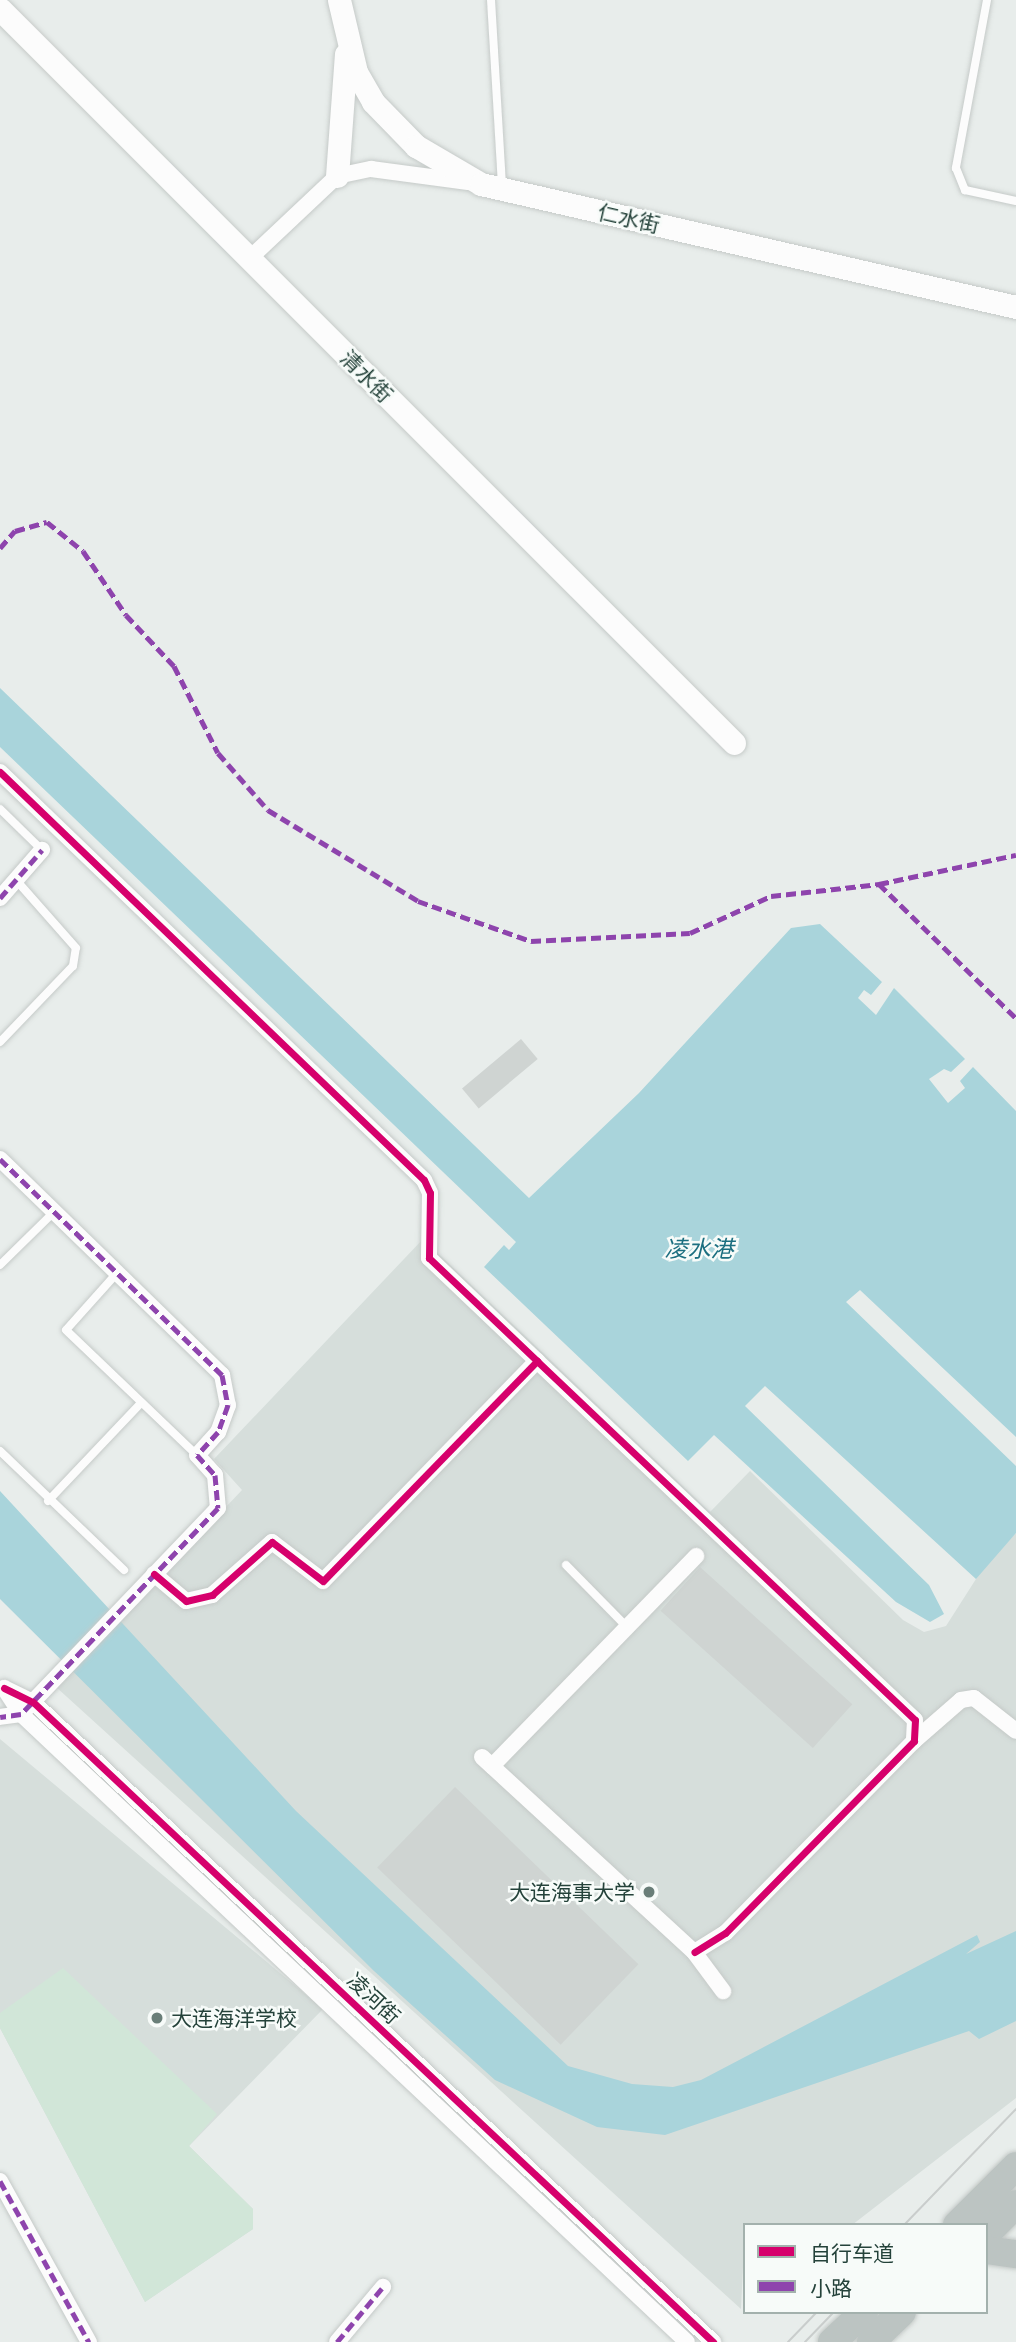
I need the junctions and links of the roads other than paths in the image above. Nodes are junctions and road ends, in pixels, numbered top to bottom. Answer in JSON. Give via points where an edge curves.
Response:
{"nodes":[{"id":1,"x":339,"y":0,"type":"edge"},
{"id":2,"x":491,"y":0,"type":"edge"},
{"id":3,"x":987,"y":0,"type":"edge"},
{"id":4,"x":0,"y":9,"type":"edge"},
{"id":5,"x":345,"y":34,"type":"junction"},
{"id":6,"x":337,"y":176,"type":"junction"},
{"id":7,"x":492,"y":186,"type":"junction"},
{"id":8,"x":1016,"y":201,"type":"edge"},
{"id":9,"x":249,"y":259,"type":"junction"},
{"id":10,"x":1016,"y":307,"type":"edge"},
{"id":11,"x":734,"y":743,"type":"dead end"},
{"id":12,"x":0,"y":772,"type":"edge"},
{"id":13,"x":0,"y":809,"type":"edge"},
{"id":14,"x":42,"y":850,"type":"joint"},
{"id":15,"x":16,"y":880,"type":"junction"},
{"id":16,"x":0,"y":898,"type":"edge"},
{"id":17,"x":0,"y":1042,"type":"edge"},
{"id":18,"x":0,"y":1159,"type":"edge"},
{"id":19,"x":54,"y":1212,"type":"junction"},
{"id":20,"x":0,"y":1265,"type":"edge"},
{"id":21,"x":117,"y":1273,"type":"junction"},
{"id":22,"x":537,"y":1361,"type":"junction"},
{"id":23,"x":140,"y":1404,"type":"junction"},
{"id":24,"x":0,"y":1451,"type":"edge"},
{"id":25,"x":197,"y":1455,"type":"junction"},
{"id":26,"x":48,"y":1501,"type":"junction"},
{"id":27,"x":696,"y":1556,"type":"dead end"},
{"id":28,"x":566,"y":1565,"type":"dead end"},
{"id":29,"x":124,"y":1570,"type":"dead end"},
{"id":30,"x":154,"y":1574,"type":"junction"},
{"id":31,"x":627,"y":1627,"type":"junction"},
{"id":32,"x":2,"y":1686,"type":"edge"},
{"id":33,"x":33,"y":1702,"type":"junction"},
{"id":34,"x":21,"y":1714,"type":"junction"},
{"id":35,"x":0,"y":1717,"type":"edge"},
{"id":36,"x":1016,"y":1731,"type":"edge"},
{"id":37,"x":914,"y":1741,"type":"junction"},
{"id":38,"x":694,"y":1952,"type":"junction"},
{"id":39,"x":723,"y":1991,"type":"dead end"},
{"id":40,"x":1015,"y":2167,"type":"edge"},
{"id":41,"x":0,"y":2182,"type":"edge"},
{"id":42,"x":1016,"y":2204,"type":"edge"},
{"id":43,"x":959,"y":2223,"type":"edge"},
{"id":44,"x":988,"y":2232,"type":"edge"},
{"id":45,"x":988,"y":2250,"type":"edge"},
{"id":46,"x":1016,"y":2254,"type":"edge"},
{"id":47,"x":383,"y":2287,"type":"dead end"},
{"id":48,"x":862,"y":2314,"type":"edge"},
{"id":49,"x":900,"y":2314,"type":"edge"},
{"id":50,"x":89,"y":2342,"type":"edge"},
{"id":51,"x":337,"y":2342,"type":"edge"},
{"id":52,"x":687,"y":2342,"type":"edge"},
{"id":53,"x":713,"y":2342,"type":"edge"},
{"id":54,"x":832,"y":2342,"type":"edge"},
{"id":55,"x":871,"y":2342,"type":"edge"}],
"edges":[{"from":1,"to":5,"type":"main road","name":"仁水街"},
{"from":2,"to":7,"type":"lane"},
{"from":3,"to":8,"type":"lane","via":[[956,168],[965,190]]},
{"from":4,"to":9,"type":"main road","name":"清水街"},
{"from":5,"to":6,"type":"main road"},
{"from":5,"to":7,"type":"main road","name":"仁水街","via":[[356,72],[391,123],[439,163]]},
{"from":6,"to":7,"type":"street","via":[[371,169]]},
{"from":6,"to":9,"type":"street"},
{"from":7,"to":10,"type":"main road","name":"仁水街"},
{"from":9,"to":11,"type":"main road","name":"清水街"},
{"from":12,"to":22,"type":"street","via":[[424,1181],[430,1193],[429,1258]]},
{"from":13,"to":14,"type":"lane"},
{"from":14,"to":15,"type":"street"},
{"from":15,"to":16,"type":"street"},
{"from":15,"to":17,"type":"lane","via":[[76,948],[73,965]]},
{"from":18,"to":19,"type":"street"},
{"from":19,"to":20,"type":"lane"},
{"from":19,"to":21,"type":"street"},
{"from":21,"to":23,"type":"lane","via":[[66,1330]]},
{"from":21,"to":25,"type":"street","via":[[222,1375],[228,1405],[218,1432]]},
{"from":22,"to":30,"type":"street","via":[[323,1581],[272,1542],[212,1595],[186,1601]]},
{"from":22,"to":37,"type":"street","via":[[915,1720]]},
{"from":23,"to":25,"type":"lane"},
{"from":23,"to":26,"type":"lane"},
{"from":24,"to":26,"type":"lane"},
{"from":25,"to":30,"type":"street","via":[[215,1475],[218,1508]]},
{"from":26,"to":29,"type":"lane"},
{"from":27,"to":31,"type":"street"},
{"from":28,"to":31,"type":"lane"},
{"from":30,"to":33,"type":"street"},
{"from":31,"to":38,"type":"street","via":[[487,1761]]},
{"from":32,"to":33,"type":"street","name":"凌河街"},
{"from":32,"to":34,"type":"street","name":"凌河街"},
{"from":33,"to":34,"type":"street"},
{"from":33,"to":53,"type":"street","name":"凌河街"},
{"from":34,"to":35,"type":"street"},
{"from":34,"to":52,"type":"street","name":"凌河街"},
{"from":36,"to":37,"type":"street","via":[[974,1698],[961,1700]]},
{"from":37,"to":38,"type":"street","via":[[725,1933]]},
{"from":38,"to":39,"type":"street"},
{"from":40,"to":43,"type":"highway"},
{"from":41,"to":50,"type":"street"},
{"from":42,"to":44,"type":"highway"},
{"from":45,"to":46,"type":"highway"},
{"from":47,"to":51,"type":"street"},
{"from":48,"to":54,"type":"highway"},
{"from":49,"to":55,"type":"highway"}]}
